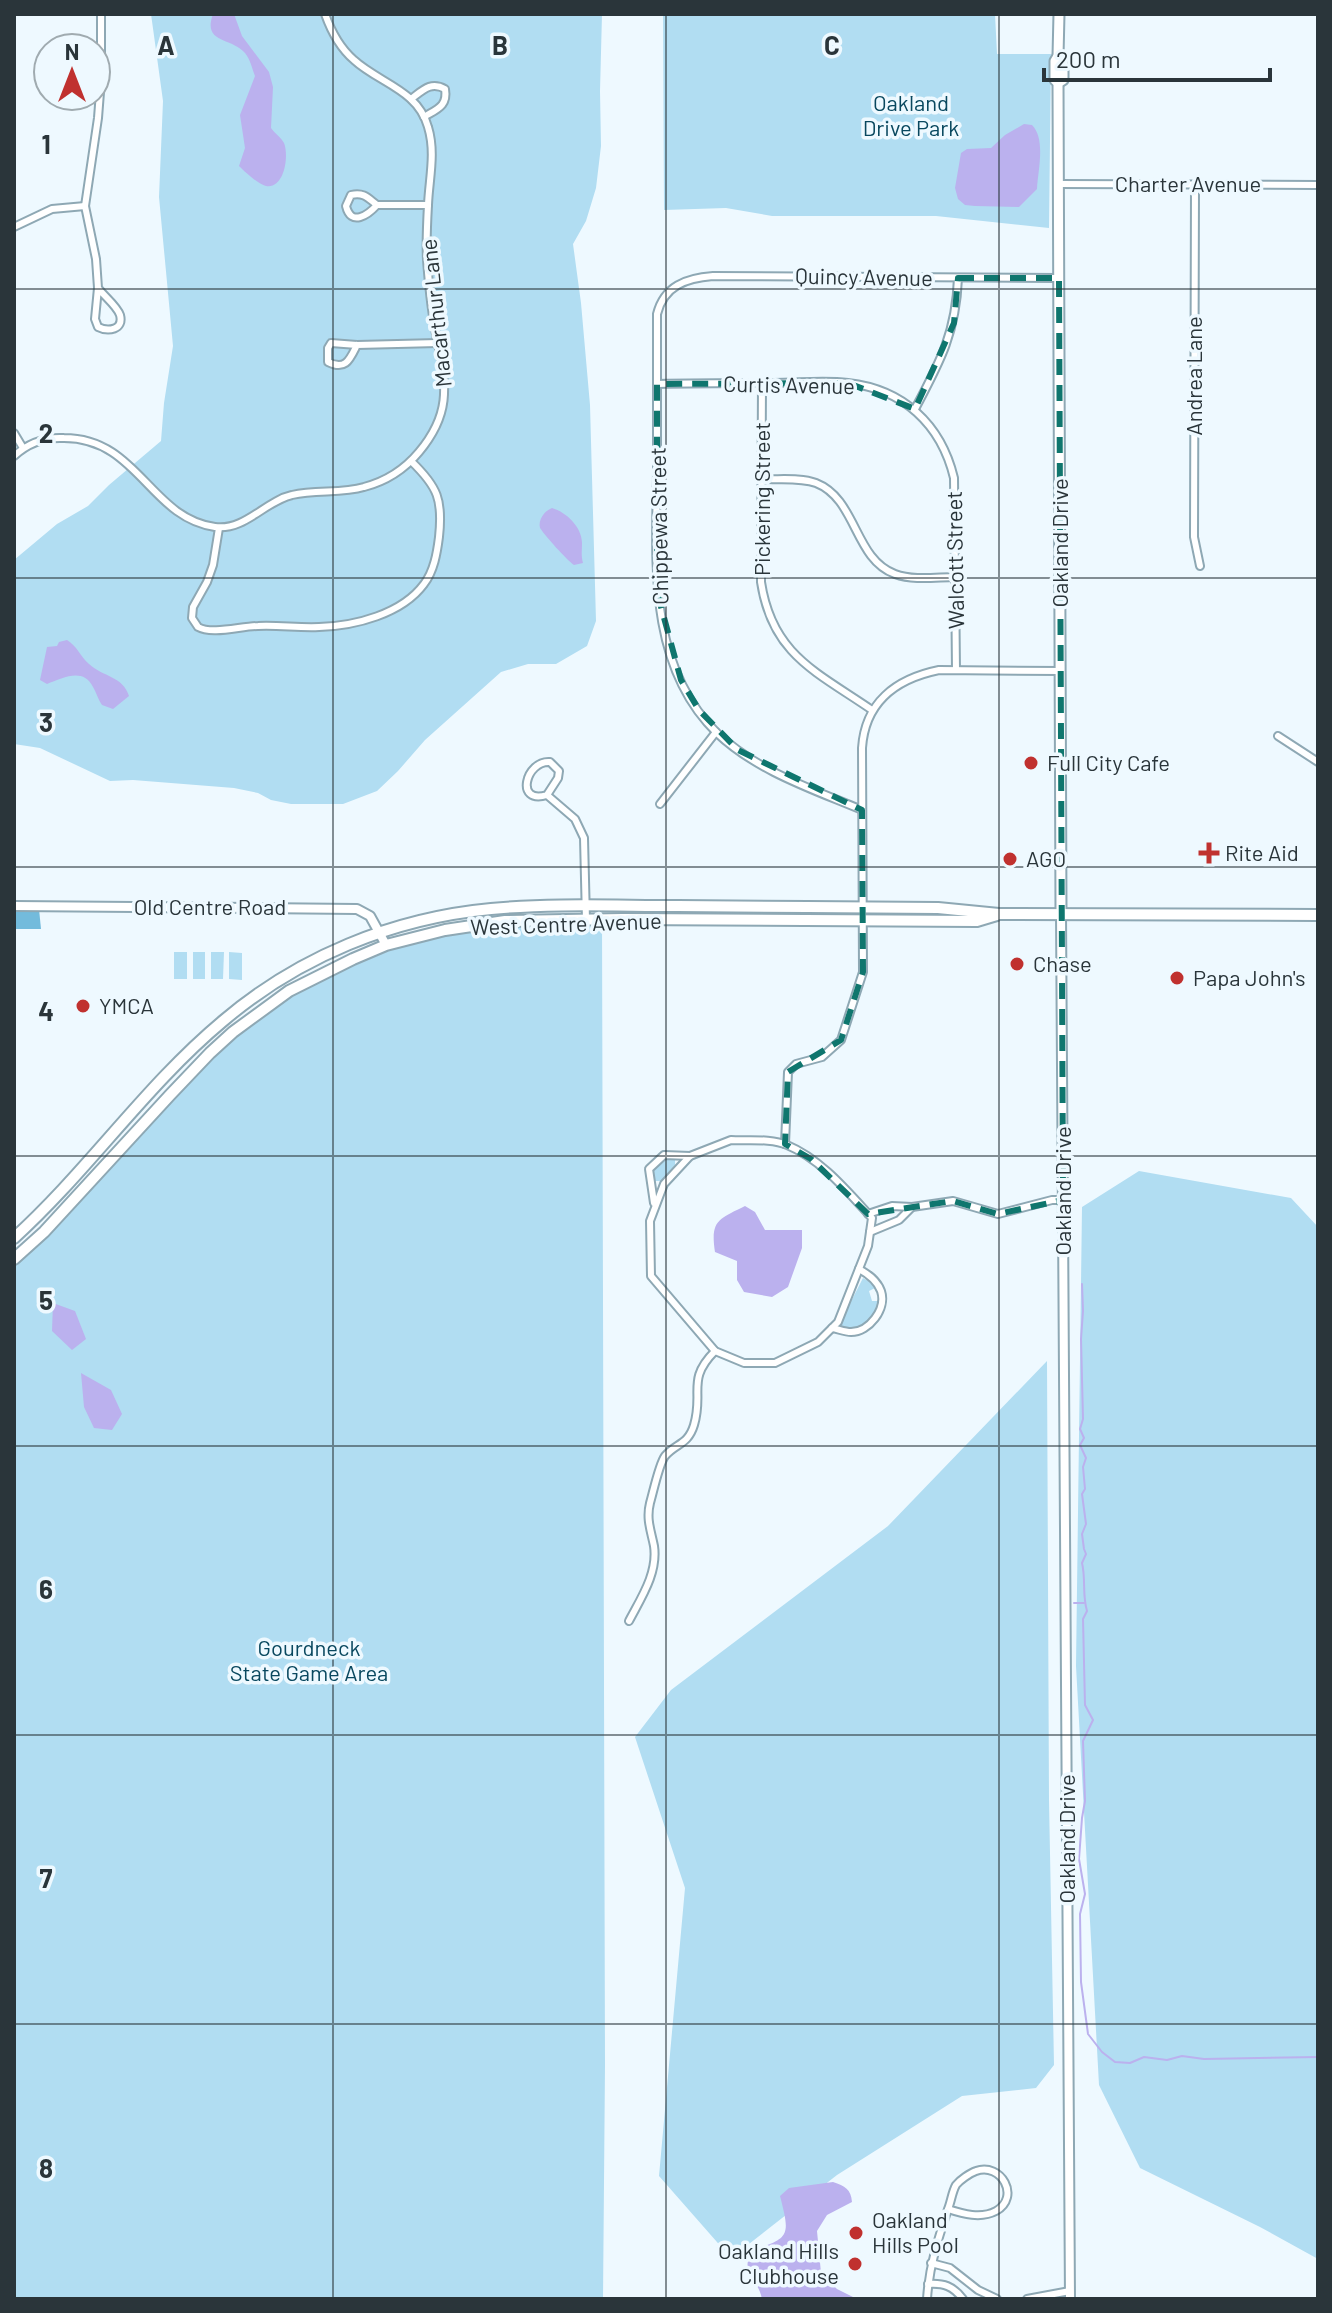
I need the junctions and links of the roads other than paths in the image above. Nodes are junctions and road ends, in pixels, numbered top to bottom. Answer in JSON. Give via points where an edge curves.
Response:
{"nodes":[{"id":1,"x":101,"y":14,"type":"edge"},
{"id":2,"x":325,"y":14,"type":"edge"},
{"id":3,"x":1059,"y":14,"type":"edge"},
{"id":4,"x":411,"y":99,"type":"junction"},
{"id":5,"x":424,"y":117,"type":"junction"},
{"id":6,"x":1058,"y":184,"type":"junction"},
{"id":7,"x":1195,"y":185,"type":"junction"},
{"id":8,"x":1318,"y":185,"type":"edge"},
{"id":9,"x":377,"y":205,"type":"junction"},
{"id":10,"x":428,"y":205,"type":"junction"},
{"id":11,"x":85,"y":206,"type":"junction"},
{"id":12,"x":14,"y":227,"type":"edge"},
{"id":13,"x":958,"y":278,"type":"junction"},
{"id":14,"x":1059,"y":278,"type":"junction"},
{"id":15,"x":98,"y":288,"type":"junction"},
{"id":16,"x":672,"y":288,"type":"joint"},
{"id":17,"x":438,"y":343,"type":"junction"},
{"id":18,"x":357,"y":345,"type":"junction"},
{"id":19,"x":762,"y":383,"type":"junction"},
{"id":20,"x":657,"y":384,"type":"junction"},
{"id":21,"x":915,"y":409,"type":"junction"},
{"id":22,"x":14,"y":433,"type":"edge"},
{"id":23,"x":23,"y":448,"type":"junction"},
{"id":24,"x":14,"y":456,"type":"edge"},
{"id":25,"x":411,"y":461,"type":"junction"},
{"id":26,"x":761,"y":479,"type":"junction"},
{"id":27,"x":219,"y":528,"type":"junction"},
{"id":28,"x":1200,"y":566,"type":"dead end"},
{"id":29,"x":956,"y":577,"type":"junction"},
{"id":30,"x":956,"y":670,"type":"junction"},
{"id":31,"x":1061,"y":671,"type":"junction"},
{"id":32,"x":872,"y":710,"type":"junction"},
{"id":33,"x":716,"y":732,"type":"junction"},
{"id":34,"x":1278,"y":736,"type":"dead end"},
{"id":35,"x":1318,"y":762,"type":"edge"},
{"id":36,"x":547,"y":795,"type":"junction"},
{"id":37,"x":660,"y":804,"type":"dead end"},
{"id":38,"x":862,"y":810,"type":"junction"},
{"id":39,"x":14,"y":906,"type":"edge"},
{"id":40,"x":586,"y":906,"type":"junction"},
{"id":41,"x":862,"y":907,"type":"junction"},
{"id":42,"x":1061,"y":913,"type":"junction"},
{"id":43,"x":999,"y":914,"type":"junction"},
{"id":44,"x":1318,"y":915,"type":"edge"},
{"id":45,"x":586,"y":920,"type":"junction"},
{"id":46,"x":862,"y":921,"type":"junction"},
{"id":47,"x":380,"y":931,"type":"junction"},
{"id":48,"x":386,"y":945,"type":"junction"},
{"id":49,"x":785,"y":1144,"type":"junction"},
{"id":50,"x":690,"y":1156,"type":"junction"},
{"id":51,"x":1063,"y":1200,"type":"junction"},
{"id":52,"x":655,"y":1207,"type":"junction"},
{"id":53,"x":912,"y":1207,"type":"junction"},
{"id":54,"x":868,"y":1214,"type":"junction"},
{"id":55,"x":870,"y":1232,"type":"junction"},
{"id":56,"x":14,"y":1238,"type":"edge"},
{"id":57,"x":14,"y":1259,"type":"edge"},
{"id":58,"x":859,"y":1269,"type":"junction"},
{"id":59,"x":832,"y":1328,"type":"junction"},
{"id":60,"x":715,"y":1351,"type":"junction"},
{"id":61,"x":629,"y":1621,"type":"dead end"},
{"id":62,"x":948,"y":2209,"type":"junction"},
{"id":63,"x":931,"y":2263,"type":"junction"},
{"id":64,"x":928,"y":2284,"type":"junction"},
{"id":65,"x":1070,"y":2295,"type":"edge"},
{"id":66,"x":927,"y":2299,"type":"edge"},
{"id":67,"x":963,"y":2299,"type":"edge"},
{"id":68,"x":997,"y":2299,"type":"edge"},
{"id":69,"x":1027,"y":2299,"type":"edge"}],
"edges":[{"from":1,"to":11,"type":"street","via":[[98,118]]},
{"from":2,"to":4,"type":"street","name":"Macarthur Lane","via":[[353,59]]},
{"from":3,"to":6,"type":"main road","name":"Oakland Drive"},
{"from":4,"to":5,"type":"street","name":"Macarthur Lane"},
{"from":4,"to":5,"type":"street","via":[[429,86],[445,89],[444,105]]},
{"from":5,"to":10,"type":"street","name":"Macarthur Lane","via":[[432,145]]},
{"from":6,"to":7,"type":"street","name":"Charter Avenue"},
{"from":6,"to":14,"type":"main road","name":"Oakland Drive"},
{"from":7,"to":8,"type":"street","name":"Charter Avenue"},
{"from":7,"to":28,"type":"street","name":"Andrea Lane","via":[[1194,537]]},
{"from":9,"to":9,"type":"street","via":[[359,193],[351,195],[346,206],[359,217]]},
{"from":9,"to":10,"type":"street"},
{"from":10,"to":17,"type":"street","name":"Macarthur Lane","via":[[427,261]]},
{"from":11,"to":12,"type":"street","via":[[52,209]]},
{"from":11,"to":15,"type":"street"},
{"from":13,"to":14,"type":"street","name":"Quincy Avenue"},
{"from":13,"to":16,"type":"street","name":"Quincy Avenue","via":[[713,276],[688,279]]},
{"from":13,"to":21,"type":"street","via":[[954,323]]},
{"from":14,"to":31,"type":"main road","name":"Oakland Drive"},
{"from":15,"to":15,"type":"street","via":[[119,311],[119,326],[113,330],[98,327],[95,319]]},
{"from":16,"to":20,"type":"street","name":"Chippewa Street","via":[[657,314]]},
{"from":17,"to":18,"type":"street"},
{"from":17,"to":25,"type":"street","name":"Macarthur Lane","via":[[445,395],[436,427]]},
{"from":18,"to":18,"type":"street","via":[[331,343],[328,362],[345,364]]},
{"from":19,"to":20,"type":"street","name":"Curtis Avenue"},
{"from":19,"to":21,"type":"street","name":"Curtis Avenue","via":[[848,383],[890,394]]},
{"from":19,"to":26,"type":"street","name":"Pickering Street"},
{"from":20,"to":33,"type":"street","name":"Chippewa Street","via":[[660,616],[681,680]]},
{"from":21,"to":29,"type":"street","name":"Walcott Street","via":[[942,444],[954,478]]},
{"from":22,"to":23,"type":"street"},
{"from":23,"to":24,"type":"street"},
{"from":23,"to":27,"type":"street","via":[[59,437],[106,447],[176,511]]},
{"from":25,"to":27,"type":"street","name":"Macarthur Lane","via":[[395,475],[363,488],[284,497],[240,523]]},
{"from":25,"to":27,"type":"street","via":[[432,483],[440,509],[437,553],[425,583],[403,604],[365,620],[312,627],[198,627],[193,607],[213,565]]},
{"from":26,"to":29,"type":"street","via":[[808,481],[830,492],[880,567],[908,577]]},
{"from":26,"to":32,"type":"street","name":"Pickering Street","via":[[761,582],[774,626],[802,661]]},
{"from":29,"to":30,"type":"street","name":"Walcott Street"},
{"from":30,"to":31,"type":"street"},
{"from":30,"to":32,"type":"street","via":[[909,679]]},
{"from":31,"to":42,"type":"main road","name":"Oakland Drive"},
{"from":32,"to":38,"type":"street","via":[[863,735]]},
{"from":33,"to":37,"type":"street"},
{"from":33,"to":38,"type":"street","name":"Chippewa Street","via":[[760,764]]},
{"from":34,"to":35,"type":"street"},
{"from":36,"to":36,"type":"street","via":[[559,771],[543,761],[526,783],[529,794]]},
{"from":36,"to":40,"type":"street","via":[[575,819],[584,838]]},
{"from":38,"to":41,"type":"street"},
{"from":39,"to":47,"type":"street","name":"Old Centre Road","via":[[357,909],[367,912]]},
{"from":40,"to":41,"type":"main road","name":"West Centre Avenue"},
{"from":40,"to":45,"type":"street"},
{"from":40,"to":47,"type":"main road","name":"West Centre Avenue","via":[[483,910]]},
{"from":41,"to":43,"type":"main road","name":"West Centre Avenue"},
{"from":41,"to":46,"type":"street"},
{"from":42,"to":43,"type":"main road","name":"West Centre Avenue"},
{"from":42,"to":44,"type":"main road","name":"West Centre Avenue"},
{"from":42,"to":51,"type":"street","name":"Oakland Drive"},
{"from":43,"to":46,"type":"main road","name":"West Centre Avenue","via":[[977,921]]},
{"from":45,"to":46,"type":"main road","name":"West Centre Avenue"},
{"from":45,"to":48,"type":"main road","name":"West Centre Avenue","via":[[505,921]]},
{"from":46,"to":49,"type":"street","via":[[863,972],[841,1040],[822,1057],[796,1064],[788,1072]]},
{"from":47,"to":48,"type":"street"},
{"from":47,"to":56,"type":"main road","name":"West Centre Avenue","via":[[308,962],[224,1019]]},
{"from":48,"to":57,"type":"main road","name":"West Centre Avenue","via":[[289,991],[233,1032]]},
{"from":49,"to":50,"type":"street","via":[[731,1140]]},
{"from":49,"to":54,"type":"street","via":[[811,1159]]},
{"from":50,"to":52,"type":"street","via":[[664,1184]]},
{"from":50,"to":52,"type":"street","via":[[664,1155],[649,1169]]},
{"from":51,"to":53,"type":"street","via":[[998,1214],[953,1201]]},
{"from":51,"to":65,"type":"street","name":"Oakland Drive"},
{"from":52,"to":60,"type":"street","via":[[650,1221],[651,1276]]},
{"from":53,"to":54,"type":"street","via":[[892,1206]]},
{"from":53,"to":55,"type":"street","via":[[899,1220]]},
{"from":54,"to":55,"type":"street"},
{"from":55,"to":58,"type":"street"},
{"from":58,"to":59,"type":"street"},
{"from":58,"to":59,"type":"street","via":[[882,1293],[880,1309],[872,1324],[854,1332]]},
{"from":59,"to":60,"type":"street","via":[[818,1342],[775,1363],[744,1363]]},
{"from":60,"to":61,"type":"street","via":[[698,1375],[697,1412],[689,1438],[665,1457],[649,1506],[652,1573]]},
{"from":62,"to":62,"type":"street","via":[[964,2215],[995,2211],[1008,2194],[1006,2181],[998,2172],[974,2171],[957,2185]]},
{"from":62,"to":63,"type":"street"},
{"from":63,"to":64,"type":"street"},
{"from":63,"to":68,"type":"street","via":[[950,2268]]},
{"from":64,"to":66,"type":"street"},
{"from":64,"to":67,"type":"street","via":[[943,2283]]},
{"from":65,"to":69,"type":"street"}]}
